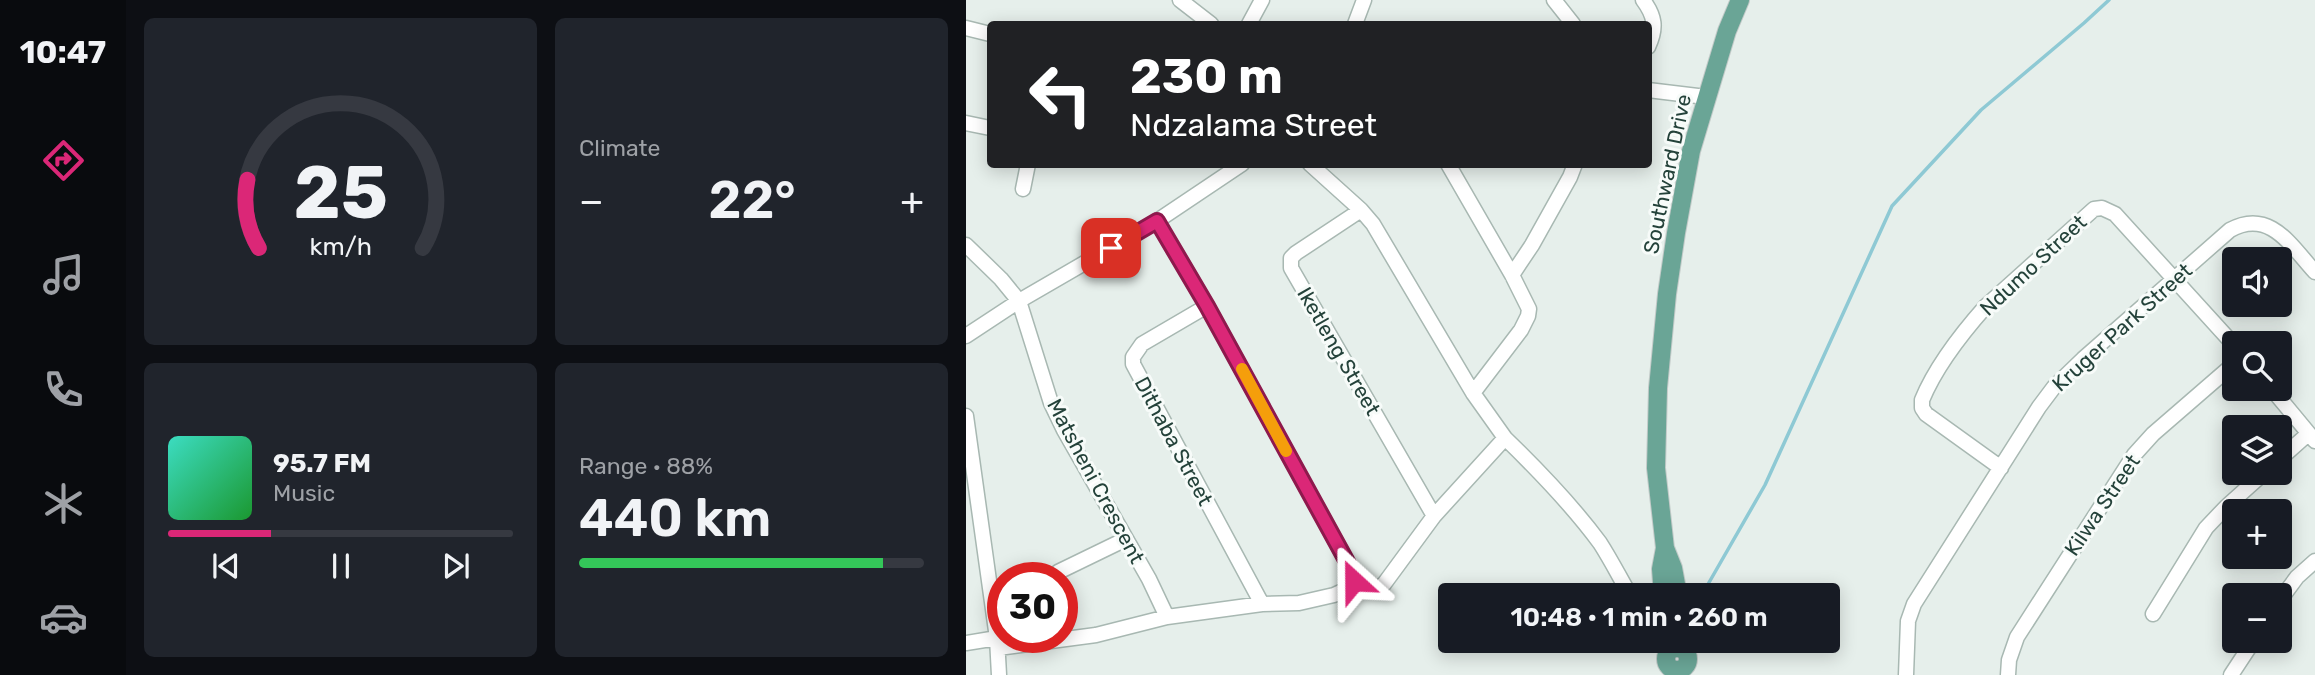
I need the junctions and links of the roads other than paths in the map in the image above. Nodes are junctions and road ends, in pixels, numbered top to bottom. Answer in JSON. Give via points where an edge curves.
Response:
{"nodes":[{"id":1,"x":1180,"y":0,"type":"edge"},
{"id":2,"x":1262,"y":0,"type":"edge"},
{"id":3,"x":1364,"y":0,"type":"edge"},
{"id":4,"x":1554,"y":0,"type":"edge"},
{"id":5,"x":1740,"y":0,"type":"edge"},
{"id":6,"x":1649,"y":3,"type":"edge"},
{"id":7,"x":1206,"y":21,"type":"edge"},
{"id":8,"x":1251,"y":21,"type":"edge"},
{"id":9,"x":1356,"y":21,"type":"edge"},
{"id":10,"x":1571,"y":21,"type":"edge"},
{"id":11,"x":966,"y":28,"type":"edge"},
{"id":12,"x":987,"y":33,"type":"edge"},
{"id":13,"x":1652,"y":37,"type":"edge"},
{"id":14,"x":1652,"y":90,"type":"edge"},
{"id":15,"x":1706,"y":97,"type":"junction"},
{"id":16,"x":966,"y":123,"type":"edge"},
{"id":17,"x":987,"y":127,"type":"edge"},
{"id":18,"x":1027,"y":168,"type":"edge"},
{"id":19,"x":1236,"y":168,"type":"edge"},
{"id":20,"x":1314,"y":168,"type":"edge"},
{"id":21,"x":1450,"y":168,"type":"edge"},
{"id":22,"x":1573,"y":168,"type":"edge"},
{"id":23,"x":1023,"y":189,"type":"dead end"},
{"id":24,"x":1361,"y":210,"type":"junction"},
{"id":25,"x":1157,"y":221,"type":"junction"},
{"id":26,"x":966,"y":245,"type":"edge"},
{"id":27,"x":2315,"y":272,"type":"edge"},
{"id":28,"x":1512,"y":275,"type":"junction"},
{"id":29,"x":2175,"y":278,"type":"junction"},
{"id":30,"x":1019,"y":301,"type":"junction"},
{"id":31,"x":1207,"y":306,"type":"junction"},
{"id":32,"x":2222,"y":331,"type":"edge"},
{"id":33,"x":966,"y":336,"type":"edge"},
{"id":34,"x":2222,"y":374,"type":"edge"},
{"id":35,"x":1473,"y":393,"type":"junction"},
{"id":36,"x":2282,"y":401,"type":"edge"},
{"id":37,"x":966,"y":416,"type":"edge"},
{"id":38,"x":2312,"y":437,"type":"edge"},
{"id":39,"x":1505,"y":438,"type":"junction"},
{"id":40,"x":2292,"y":451,"type":"edge"},
{"id":41,"x":2001,"y":468,"type":"junction"},
{"id":42,"x":2251,"y":485,"type":"edge"},
{"id":43,"x":1434,"y":516,"type":"junction"},
{"id":44,"x":1126,"y":539,"type":"junction"},
{"id":45,"x":1665,"y":548,"type":"junction"},
{"id":46,"x":2315,"y":561,"type":"edge"},
{"id":47,"x":1078,"y":562,"type":"edge"},
{"id":48,"x":987,"y":570,"type":"edge"},
{"id":49,"x":1624,"y":583,"type":"edge"},
{"id":50,"x":1662,"y":583,"type":"edge"},
{"id":51,"x":1676,"y":583,"type":"edge"},
{"id":52,"x":2292,"y":584,"type":"edge"},
{"id":53,"x":1352,"y":586,"type":"junction"},
{"id":54,"x":1262,"y":604,"type":"junction"},
{"id":55,"x":2153,"y":614,"type":"dead end"},
{"id":56,"x":1167,"y":617,"type":"junction"},
{"id":57,"x":1078,"y":636,"type":"edge"},
{"id":58,"x":966,"y":643,"type":"edge"},
{"id":59,"x":987,"y":643,"type":"edge"},
{"id":60,"x":998,"y":653,"type":"edge"},
{"id":61,"x":2245,"y":653,"type":"edge"},
{"id":62,"x":999,"y":675,"type":"edge"},
{"id":63,"x":1906,"y":675,"type":"edge"},
{"id":64,"x":2008,"y":675,"type":"edge"},
{"id":65,"x":2231,"y":675,"type":"edge"}],
"edges":[{"from":1,"to":7,"type":"street"},
{"from":2,"to":8,"type":"street"},
{"from":3,"to":9,"type":"street"},
{"from":4,"to":10,"type":"street"},
{"from":5,"to":15,"type":"main road","name":"Southward Drive"},
{"from":6,"to":13,"type":"street","via":[[1655,29]]},
{"from":11,"to":12,"type":"street"},
{"from":14,"to":15,"type":"street"},
{"from":15,"to":45,"type":"main road","name":"Southward Drive","via":[[1678,223],[1660,362],[1656,468]]},
{"from":16,"to":17,"type":"street"},
{"from":18,"to":23,"type":"street"},
{"from":19,"to":25,"type":"street"},
{"from":20,"to":24,"type":"street"},
{"from":21,"to":28,"type":"street"},
{"from":22,"to":28,"type":"street"},
{"from":24,"to":35,"type":"street","via":[[1383,238]]},
{"from":24,"to":43,"type":"street","name":"Iketleng Street","via":[[1296,253],[1291,268]]},
{"from":25,"to":30,"type":"street"},
{"from":25,"to":31,"type":"street"},
{"from":26,"to":30,"type":"street"},
{"from":27,"to":29,"type":"street","name":"Kruger Park Street","via":[[2276,231],[2252,222],[2230,230]]},
{"from":28,"to":35,"type":"street","via":[[1527,301],[1528,316]]},
{"from":29,"to":32,"type":"street","name":"Ndumo Street"},
{"from":29,"to":41,"type":"street","name":"Kruger Park Street","via":[[2054,387]]},
{"from":29,"to":41,"type":"street","name":"Ndumo Street","via":[[2115,214],[2102,208],[2087,213],[1986,306],[1956,343],[1922,400],[1922,408]]},
{"from":30,"to":33,"type":"street"},
{"from":30,"to":44,"type":"street","name":"Matsheni Crescent","via":[[1063,430]]},
{"from":31,"to":53,"type":"street","via":[[1352,571]]},
{"from":31,"to":54,"type":"street","name":"Dithaba Street","via":[[1142,344],[1133,364]]},
{"from":34,"to":64,"type":"street","name":"Kilwa Street","via":[[2153,433],[2126,466],[2017,637]]},
{"from":35,"to":39,"type":"street"},
{"from":36,"to":38,"type":"street"},
{"from":37,"to":48,"type":"street"},
{"from":38,"to":40,"type":"street"},
{"from":39,"to":43,"type":"street"},
{"from":39,"to":49,"type":"street","via":[[1585,524]]},
{"from":41,"to":63,"type":"street","name":"Kruger Park Street","via":[[1914,604],[1908,621]]},
{"from":42,"to":55,"type":"street","via":[[2206,528]]},
{"from":43,"to":53,"type":"street","via":[[1384,584],[1372,590]]},
{"from":44,"to":47,"type":"street"},
{"from":44,"to":56,"type":"street","name":"Matsheni Crescent"},
{"from":45,"to":50,"type":"main road"},
{"from":45,"to":51,"type":"main road"},
{"from":46,"to":52,"type":"street"},
{"from":53,"to":54,"type":"street","via":[[1315,600]]},
{"from":54,"to":56,"type":"street"},
{"from":56,"to":57,"type":"street"},
{"from":58,"to":59,"type":"street"},
{"from":60,"to":62,"type":"street"},
{"from":61,"to":65,"type":"street"}]}
